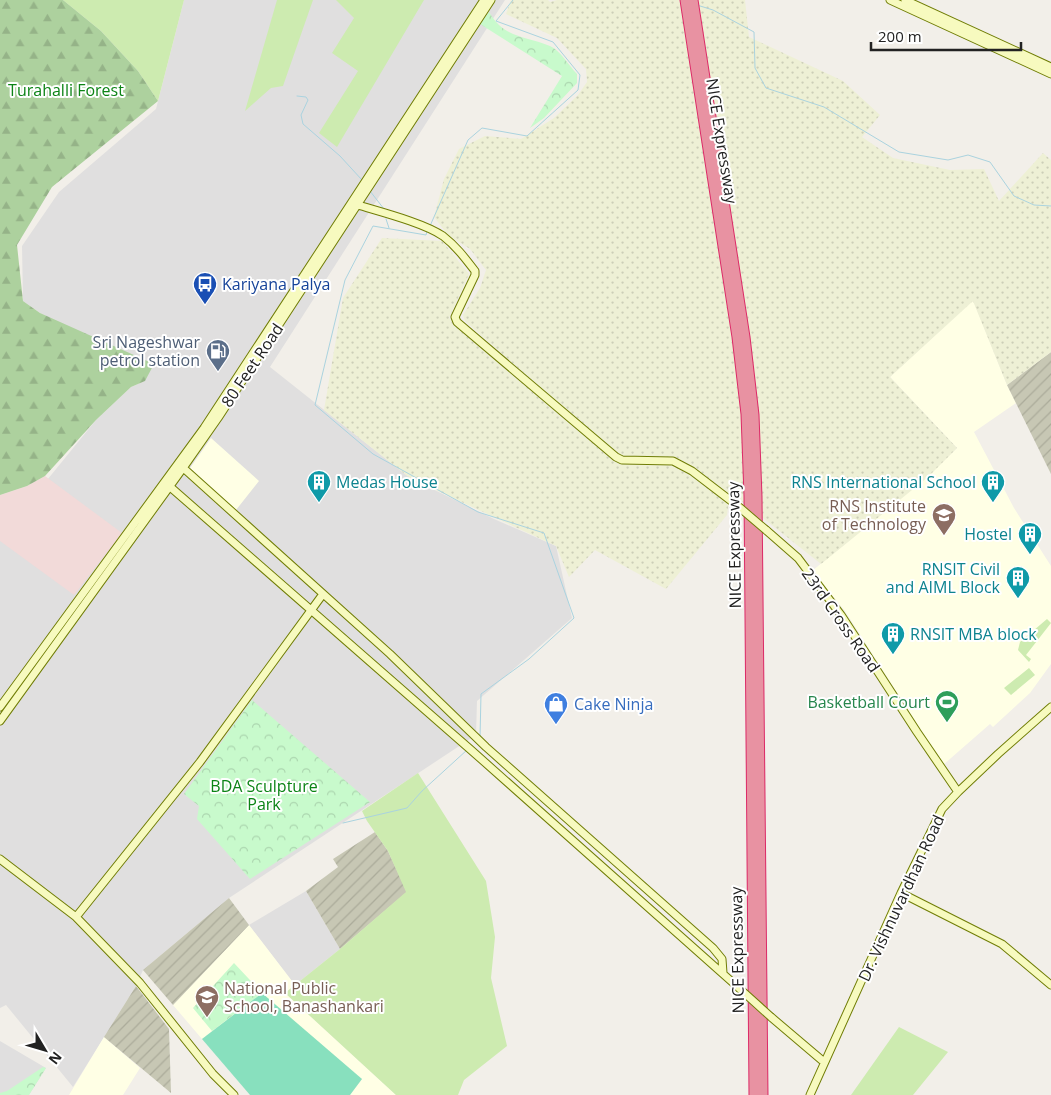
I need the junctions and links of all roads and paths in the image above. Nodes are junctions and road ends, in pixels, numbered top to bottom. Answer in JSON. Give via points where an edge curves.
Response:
{"nodes":[{"id":1,"x":484,"y":0,"type":"edge"},
{"id":2,"x":491,"y":0,"type":"edge"},
{"id":3,"x":684,"y":0,"type":"edge"},
{"id":4,"x":693,"y":0,"type":"edge"},
{"id":5,"x":890,"y":0,"type":"edge"},
{"id":6,"x":905,"y":0,"type":"edge"},
{"id":7,"x":691,"y":13,"type":"junction"},
{"id":8,"x":1051,"y":67,"type":"edge"},
{"id":9,"x":1051,"y":74,"type":"edge"},
{"id":10,"x":358,"y":205,"type":"junction"},
{"id":11,"x":181,"y":466,"type":"junction"},
{"id":12,"x":167,"y":484,"type":"junction"},
{"id":13,"x":323,"y":594,"type":"junction"},
{"id":14,"x":311,"y":612,"type":"junction"},
{"id":15,"x":0,"y":707,"type":"edge"},
{"id":16,"x":1051,"y":707,"type":"edge"},
{"id":17,"x":0,"y":721,"type":"edge"},
{"id":18,"x":958,"y":792,"type":"junction"},
{"id":19,"x":0,"y":860,"type":"edge"},
{"id":20,"x":901,"y":893,"type":"junction"},
{"id":21,"x":76,"y":917,"type":"junction"},
{"id":22,"x":723,"y":973,"type":"junction"},
{"id":23,"x":1051,"y":985,"type":"edge"},
{"id":24,"x":824,"y":1062,"type":"junction"},
{"id":25,"x":234,"y":1095,"type":"edge"},
{"id":26,"x":754,"y":1095,"type":"edge"},
{"id":27,"x":763,"y":1095,"type":"edge"},
{"id":28,"x":810,"y":1095,"type":"edge"}],
"edges":[{"from":1,"to":11,"type":"main road","name":"80 Feet Road"},
{"from":2,"to":10,"type":"main road","name":"80 Feet Road"},
{"from":3,"to":7,"type":"highway","name":"NICE Expressway"},
{"from":4,"to":7,"type":"highway","name":"NICE Expressway"},
{"from":5,"to":9,"type":"main road"},
{"from":6,"to":8,"type":"main road"},
{"from":7,"to":26,"type":"highway","name":"NICE Expressway","via":[[746,414]]},
{"from":7,"to":27,"type":"highway","name":"NICE Expressway","via":[[745,337],[754,415]]},
{"from":10,"to":11,"type":"main road","name":"80 Feet Road"},
{"from":10,"to":18,"type":"main road","name":"23rd Cross Road","bridge":true,"via":[[431,230],[462,253],[475,276],[455,317],[457,322],[618,458],[673,461],[692,471],[798,558],[841,615]]},
{"from":11,"to":12,"type":"main road","name":"80 Feet Road"},
{"from":11,"to":13,"type":"main road"},
{"from":12,"to":14,"type":"main road"},
{"from":12,"to":15,"type":"main road","name":"80 Feet Road"},
{"from":12,"to":17,"type":"main road","name":"80 Feet Road"},
{"from":13,"to":14,"type":"main road"},
{"from":13,"to":22,"type":"main road","via":[[472,734],[713,948],[722,959]]},
{"from":14,"to":21,"type":"main road","via":[[200,762]]},
{"from":14,"to":22,"type":"main road"},
{"from":16,"to":18,"type":"main road","name":"Dr. Vishnuvardhan Road"},
{"from":18,"to":20,"type":"main road","name":"Dr. Vishnuvardhan Road","via":[[942,809]]},
{"from":19,"to":21,"type":"main road"},
{"from":20,"to":23,"type":"main road","via":[[1002,944]]},
{"from":20,"to":24,"type":"main road","name":"Dr. Vishnuvardhan Road"},
{"from":21,"to":25,"type":"main road","via":[[140,983],[213,1074]]},
{"from":22,"to":24,"type":"main road","bridge":true},
{"from":24,"to":28,"type":"main road","name":"Dr. Vishnuvardhan Road"}]}
